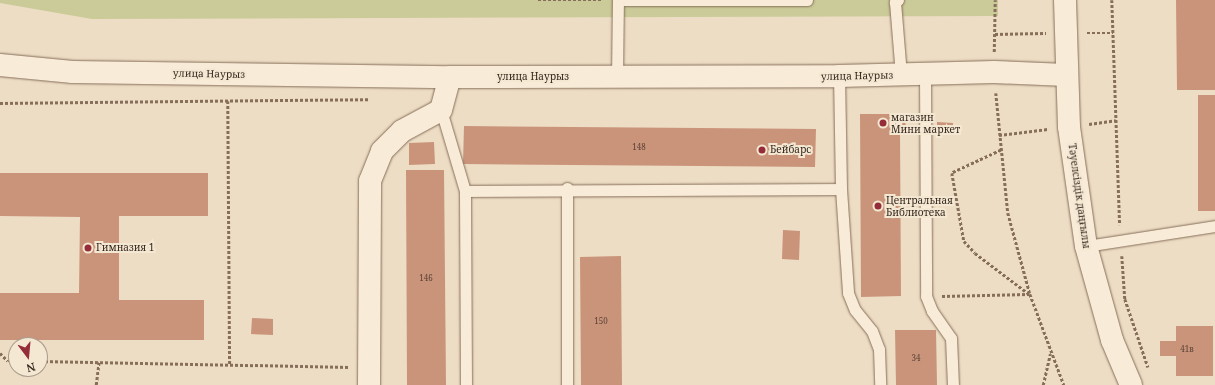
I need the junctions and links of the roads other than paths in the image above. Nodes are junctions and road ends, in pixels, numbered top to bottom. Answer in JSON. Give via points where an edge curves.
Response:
{"nodes":[{"id":1,"x":618,"y":0,"type":"edge"},
{"id":2,"x":807,"y":0,"type":"edge"},
{"id":3,"x":898,"y":0,"type":"edge"},
{"id":4,"x":1064,"y":0,"type":"edge"},
{"id":5,"x":0,"y":65,"type":"edge"},
{"id":6,"x":901,"y":75,"type":"junction"},
{"id":7,"x":925,"y":75,"type":"junction"},
{"id":8,"x":1066,"y":75,"type":"junction"},
{"id":9,"x":840,"y":76,"type":"junction"},
{"id":10,"x":450,"y":77,"type":"junction"},
{"id":11,"x":617,"y":77,"type":"junction"},
{"id":12,"x":441,"y":110,"type":"junction"},
{"id":13,"x":567,"y":188,"type":"junction"},
{"id":14,"x":842,"y":189,"type":"junction"},
{"id":15,"x":465,"y":191,"type":"junction"},
{"id":16,"x":1215,"y":226,"type":"edge"},
{"id":17,"x":1086,"y":246,"type":"junction"},
{"id":18,"x":369,"y":376,"type":"edge"},
{"id":19,"x":466,"y":385,"type":"edge"},
{"id":20,"x":567,"y":385,"type":"edge"},
{"id":21,"x":880,"y":385,"type":"edge"},
{"id":22,"x":953,"y":385,"type":"edge"},
{"id":23,"x":1131,"y":385,"type":"edge"}],
"edges":[{"from":1,"to":2,"type":"lane"},
{"from":1,"to":11,"type":"lane"},
{"from":3,"to":6,"type":"lane","via":[[895,2]]},
{"from":4,"to":8,"type":"street","name":"Тәуелсіздік даңғылы"},
{"from":5,"to":10,"type":"street","name":"улица Наурыз","via":[[73,72]]},
{"from":6,"to":7,"type":"street","name":"улица Наурыз"},
{"from":6,"to":9,"type":"street","name":"улица Наурыз"},
{"from":7,"to":8,"type":"street","name":"улица Наурыз","via":[[994,72]]},
{"from":7,"to":22,"type":"lane","via":[[926,296],[932,311],[951,338]]},
{"from":8,"to":17,"type":"street","name":"Тәуелсіздік даңғылы","via":[[1074,174]]},
{"from":9,"to":11,"type":"street","name":"улица Наурыз"},
{"from":9,"to":14,"type":"lane"},
{"from":10,"to":11,"type":"street","name":"улица Наурыз"},
{"from":10,"to":12,"type":"street"},
{"from":12,"to":15,"type":"lane"},
{"from":12,"to":18,"type":"street","via":[[402,131],[382,151],[370,181]]},
{"from":13,"to":14,"type":"lane"},
{"from":13,"to":15,"type":"lane"},
{"from":13,"to":20,"type":"lane"},
{"from":14,"to":21,"type":"lane","via":[[848,294],[854,310],[872,331],[879,349]]},
{"from":15,"to":19,"type":"lane"},
{"from":16,"to":17,"type":"lane"},
{"from":17,"to":23,"type":"street","name":"Тәуелсіздік даңғылы","via":[[1112,340]]}]}
